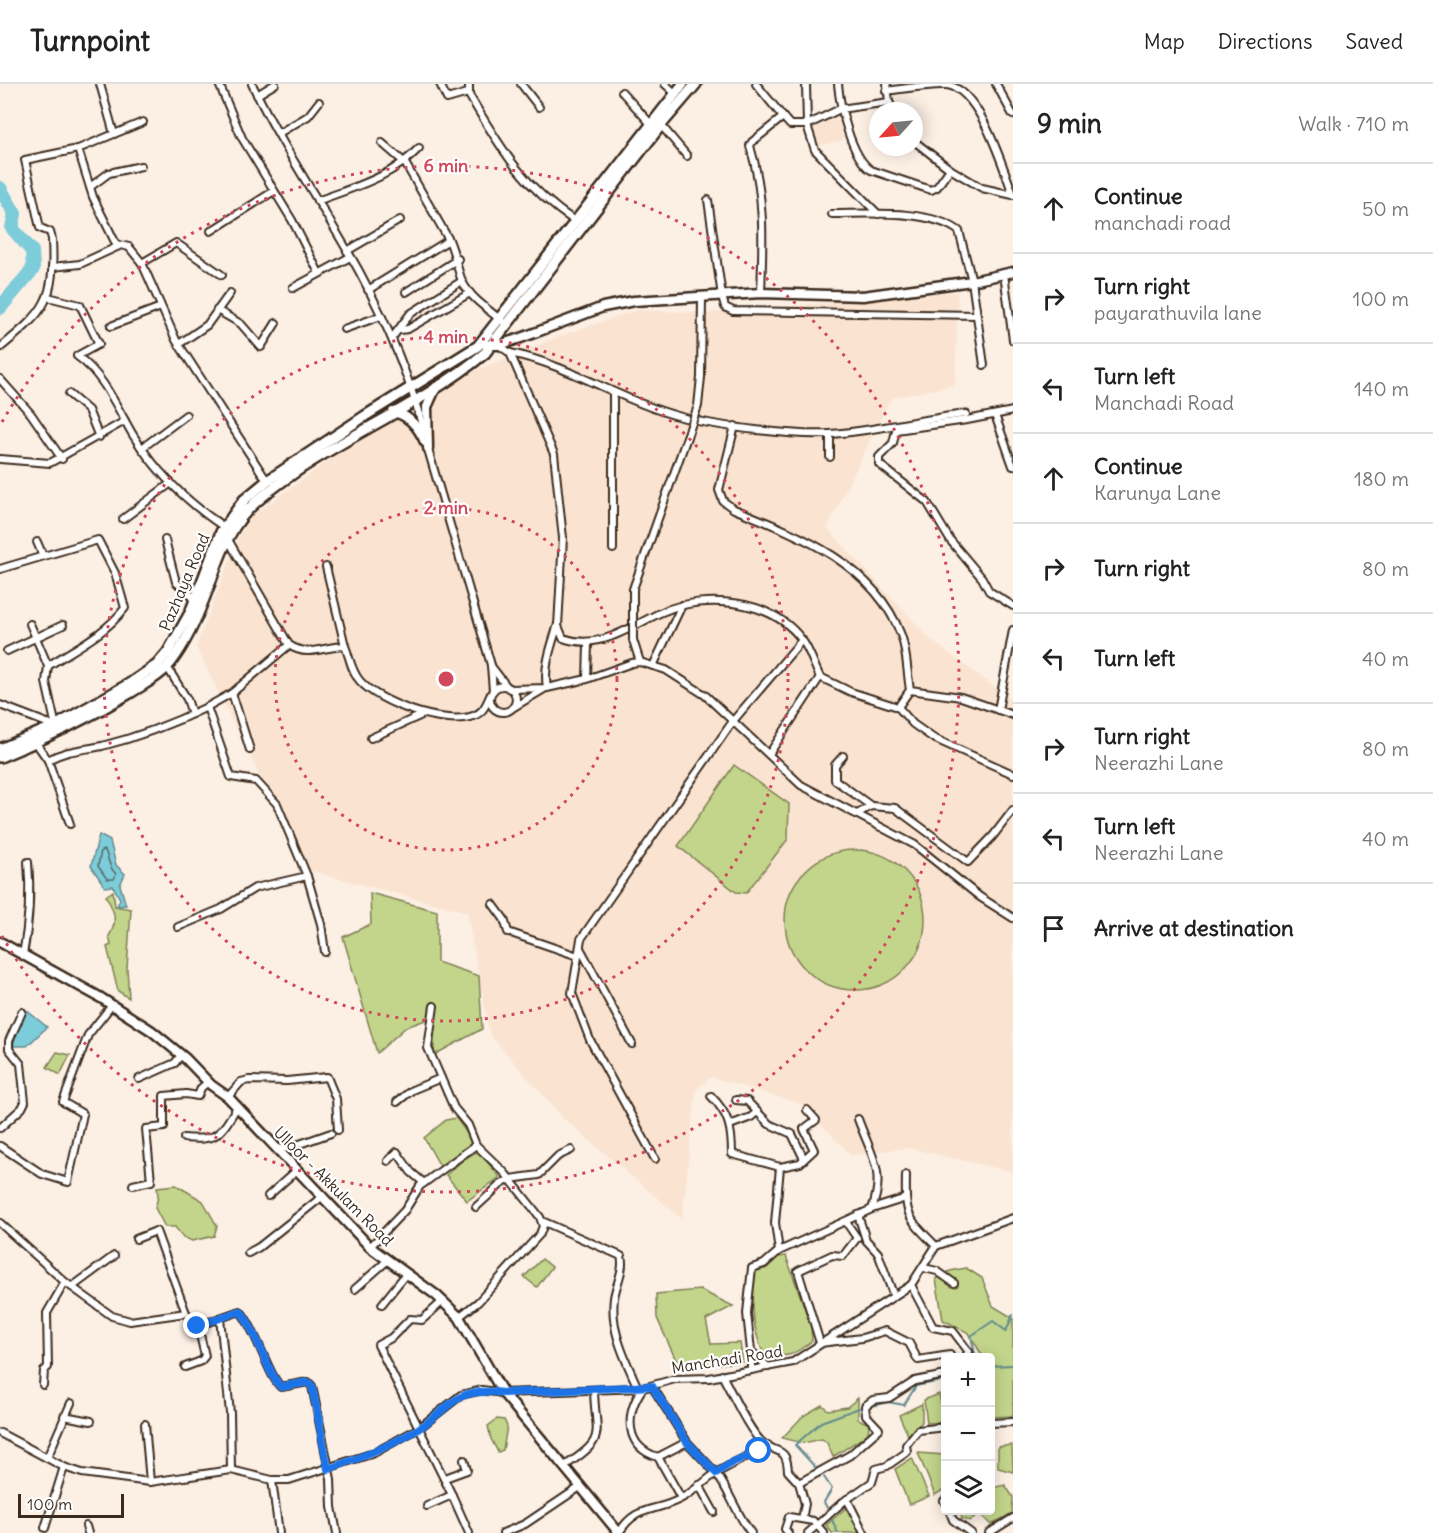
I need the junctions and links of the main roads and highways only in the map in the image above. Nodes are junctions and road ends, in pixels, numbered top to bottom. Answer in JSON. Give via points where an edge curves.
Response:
{"nodes":[{"id":1,"x":683,"y":84,"type":"edge"},
{"id":2,"x":696,"y":84,"type":"edge"},
{"id":3,"x":580,"y":225,"type":"junction"},
{"id":4,"x":1009,"y":273,"type":"edge"},
{"id":5,"x":495,"y":345,"type":"junction"},
{"id":6,"x":478,"y":346,"type":"junction"},
{"id":7,"x":436,"y":387,"type":"junction"},
{"id":8,"x":393,"y":412,"type":"junction"},
{"id":9,"x":224,"y":532,"type":"junction"},
{"id":10,"x":57,"y":729,"type":"junction"},
{"id":11,"x":0,"y":748,"type":"edge"},
{"id":12,"x":0,"y":757,"type":"edge"},
{"id":13,"x":0,"y":942,"type":"edge"},
{"id":14,"x":619,"y":1533,"type":"edge"}],
"edges":[{"from":1,"to":3,"type":"main road","via":[[650,123]]},
{"from":2,"to":3,"type":"main road"},
{"from":3,"to":5,"type":"main road"},
{"from":3,"to":6,"type":"main road"},
{"from":4,"to":5,"type":"main road","via":[[863,296],[761,293],[634,301],[603,307]]},
{"from":5,"to":6,"type":"main road"},
{"from":5,"to":7,"type":"main road"},
{"from":6,"to":9,"type":"main road","name":"Pazhaya Road","via":[[267,481],[244,500]]},
{"from":7,"to":8,"type":"main road"},
{"from":7,"to":8,"type":"main road","via":[[428,407],[428,448],[414,424],[403,414]]},
{"from":8,"to":9,"type":"main road","via":[[313,461],[257,501]]},
{"from":9,"to":10,"type":"main road","name":"Pazhaya Road","via":[[176,639],[157,665]]},
{"from":9,"to":10,"type":"main road","via":[[203,603],[167,667],[116,702]]},
{"from":10,"to":11,"type":"main road","name":"Pazhaya Road"},
{"from":10,"to":12,"type":"main road"},
{"from":13,"to":14,"type":"main road","name":"Ulloor - Akkulam Road","via":[[112,1005],[181,1055],[228,1097],[370,1247],[443,1300],[459,1317],[503,1393]]}]}
